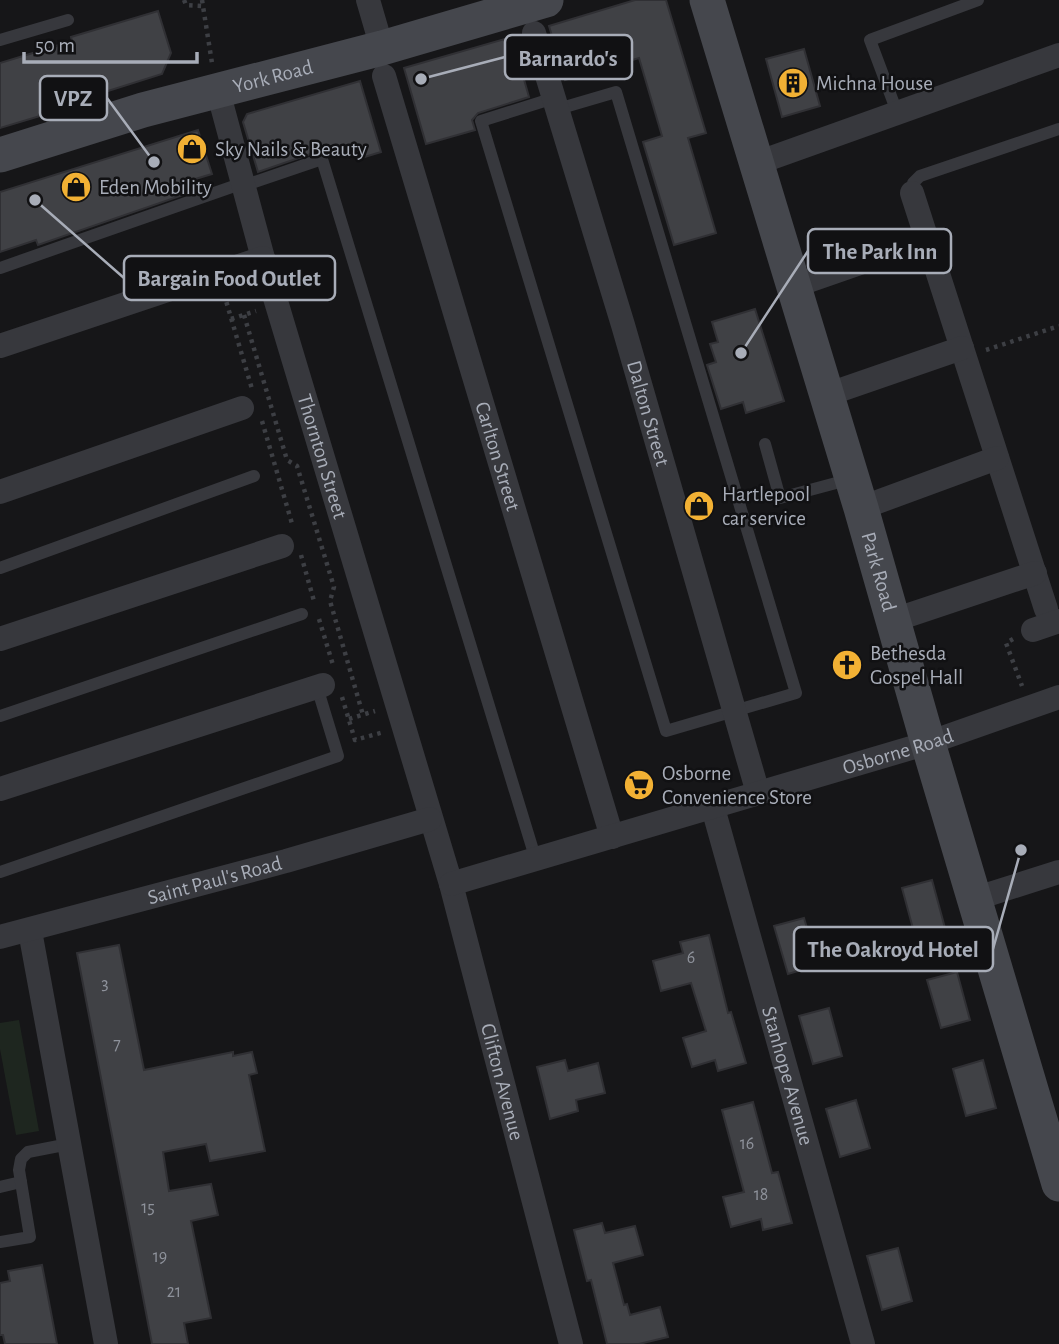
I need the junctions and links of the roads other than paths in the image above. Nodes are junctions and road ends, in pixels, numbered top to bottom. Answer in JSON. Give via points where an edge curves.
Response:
{"nodes":[{"id":1,"x":368,"y":0,"type":"edge"},
{"id":2,"x":546,"y":0,"type":"edge"},
{"id":3,"x":707,"y":0,"type":"edge"},
{"id":4,"x":978,"y":0,"type":"edge"},
{"id":5,"x":68,"y":20,"type":"dead end"},
{"id":6,"x":534,"y":33,"type":"dead end"},
{"id":7,"x":0,"y":40,"type":"edge"},
{"id":8,"x":1059,"y":55,"type":"edge"},
{"id":9,"x":383,"y":62,"type":"junction"},
{"id":10,"x":218,"y":91,"type":"junction"},
{"id":11,"x":556,"y":104,"type":"junction"},
{"id":12,"x":897,"y":113,"type":"junction"},
{"id":13,"x":1059,"y":129,"type":"edge"},
{"id":14,"x":0,"y":155,"type":"edge"},
{"id":15,"x":757,"y":163,"type":"junction"},
{"id":16,"x":243,"y":184,"type":"junction"},
{"id":17,"x":912,"y":193,"type":"joint"},
{"id":18,"x":926,"y":240,"type":"junction"},
{"id":19,"x":263,"y":258,"type":"junction"},
{"id":20,"x":0,"y":268,"type":"edge"},
{"id":21,"x":794,"y":286,"type":"junction"},
{"id":22,"x":0,"y":346,"type":"edge"},
{"id":23,"x":964,"y":352,"type":"junction"},
{"id":24,"x":826,"y":395,"type":"junction"},
{"id":25,"x":251,"y":404,"type":"road end"},
{"id":26,"x":765,"y":444,"type":"dead end"},
{"id":27,"x":997,"y":458,"type":"junction"},
{"id":28,"x":254,"y":476,"type":"dead end"},
{"id":29,"x":0,"y":492,"type":"edge"},
{"id":30,"x":856,"y":494,"type":"junction"},
{"id":31,"x":293,"y":544,"type":"road end"},
{"id":32,"x":0,"y":568,"type":"edge"},
{"id":33,"x":1035,"y":573,"type":"junction"},
{"id":34,"x":302,"y":614,"type":"dead end"},
{"id":35,"x":1053,"y":615,"type":"edge"},
{"id":36,"x":894,"y":620,"type":"junction"},
{"id":37,"x":1033,"y":630,"type":"road end"},
{"id":38,"x":0,"y":639,"type":"edge"},
{"id":39,"x":329,"y":683,"type":"joint"},
{"id":40,"x":1059,"y":697,"type":"edge"},
{"id":41,"x":734,"y":711,"type":"junction"},
{"id":42,"x":0,"y":716,"type":"edge"},
{"id":43,"x":928,"y":743,"type":"junction"},
{"id":44,"x":0,"y":789,"type":"edge"},
{"id":45,"x":758,"y":793,"type":"junction"},
{"id":46,"x":713,"y":808,"type":"junction"},
{"id":47,"x":430,"y":819,"type":"junction"},
{"id":48,"x":612,"y":837,"type":"junction"},
{"id":49,"x":537,"y":860,"type":"junction"},
{"id":50,"x":0,"y":872,"type":"edge"},
{"id":51,"x":1059,"y":872,"type":"edge"},
{"id":52,"x":451,"y":884,"type":"junction"},
{"id":53,"x":974,"y":900,"type":"junction"},
{"id":54,"x":30,"y":931,"type":"junction"},
{"id":55,"x":0,"y":937,"type":"edge"},
{"id":56,"x":1053,"y":1140,"type":"edge"},
{"id":57,"x":69,"y":1144,"type":"junction"},
{"id":58,"x":21,"y":1182,"type":"junction"},
{"id":59,"x":1059,"y":1184,"type":"edge"},
{"id":60,"x":0,"y":1187,"type":"edge"},
{"id":61,"x":0,"y":1241,"type":"edge"},
{"id":62,"x":106,"y":1344,"type":"edge"},
{"id":63,"x":571,"y":1344,"type":"edge"},
{"id":64,"x":863,"y":1344,"type":"edge"}],
"edges":[{"from":1,"to":9,"type":"street","name":"Carlton Street"},
{"from":2,"to":9,"type":"street","name":"York Road"},
{"from":3,"to":15,"type":"street","name":"Park Road"},
{"from":4,"to":12,"type":"lane","via":[[870,40]]},
{"from":5,"to":7,"type":"lane"},
{"from":6,"to":11,"type":"street","name":"Dalton Street"},
{"from":8,"to":12,"type":"street"},
{"from":9,"to":10,"type":"street","name":"York Road"},
{"from":9,"to":48,"type":"street","name":"Carlton Street"},
{"from":10,"to":14,"type":"street","name":"York Road"},
{"from":10,"to":16,"type":"street","name":"Thornton Street"},
{"from":11,"to":41,"type":"street","name":"Dalton Street"},
{"from":11,"to":41,"type":"lane","via":[[616,92],[796,693]]},
{"from":11,"to":41,"type":"lane","via":[[481,121],[666,731]]},
{"from":12,"to":15,"type":"street"},
{"from":13,"to":17,"type":"lane","via":[[920,176]]},
{"from":15,"to":21,"type":"street","name":"Park Road"},
{"from":16,"to":19,"type":"street","name":"Thornton Street"},
{"from":16,"to":20,"type":"lane"},
{"from":16,"to":49,"type":"lane","via":[[322,159]]},
{"from":17,"to":18,"type":"street"},
{"from":18,"to":21,"type":"street"},
{"from":18,"to":23,"type":"street"},
{"from":19,"to":22,"type":"street"},
{"from":19,"to":47,"type":"street","name":"Thornton Street"},
{"from":21,"to":24,"type":"street","name":"Park Road"},
{"from":23,"to":24,"type":"street"},
{"from":23,"to":27,"type":"street"},
{"from":24,"to":30,"type":"street","name":"Park Road"},
{"from":25,"to":29,"type":"street"},
{"from":26,"to":30,"type":"lane","via":[[780,498]]},
{"from":27,"to":30,"type":"street"},
{"from":27,"to":33,"type":"street"},
{"from":28,"to":32,"type":"lane"},
{"from":30,"to":36,"type":"street","name":"Park Road"},
{"from":31,"to":38,"type":"street"},
{"from":33,"to":35,"type":"street"},
{"from":33,"to":36,"type":"street"},
{"from":34,"to":42,"type":"lane"},
{"from":35,"to":37,"type":"street"},
{"from":36,"to":43,"type":"street","name":"Park Road"},
{"from":39,"to":44,"type":"street"},
{"from":39,"to":50,"type":"lane","via":[[338,756]]},
{"from":40,"to":43,"type":"street","name":"Osborne Road"},
{"from":41,"to":45,"type":"street","name":"Dalton Street"},
{"from":43,"to":45,"type":"street","name":"Osborne Road"},
{"from":43,"to":53,"type":"street","name":"Park Road"},
{"from":45,"to":46,"type":"street","name":"Osborne Road"},
{"from":46,"to":48,"type":"street","name":"Osborne Road"},
{"from":46,"to":64,"type":"street","name":"Stanhope Avenue"},
{"from":47,"to":52,"type":"street","name":"Clifton Avenue"},
{"from":47,"to":54,"type":"street","name":"Saint Paul's Road"},
{"from":48,"to":49,"type":"street","name":"Osborne Road"},
{"from":49,"to":52,"type":"street","name":"Osborne Road"},
{"from":51,"to":53,"type":"street"},
{"from":52,"to":63,"type":"street","name":"Clifton Avenue"},
{"from":53,"to":56,"type":"street","name":"Park Road"},
{"from":54,"to":55,"type":"street","name":"Saint Paul's Road"},
{"from":54,"to":57,"type":"street"},
{"from":56,"to":59,"type":"street","name":"Park Road"},
{"from":57,"to":58,"type":"lane","via":[[24,1155],[20,1159]]},
{"from":57,"to":62,"type":"street"},
{"from":58,"to":60,"type":"lane"},
{"from":58,"to":61,"type":"lane","via":[[30,1237]]}]}
